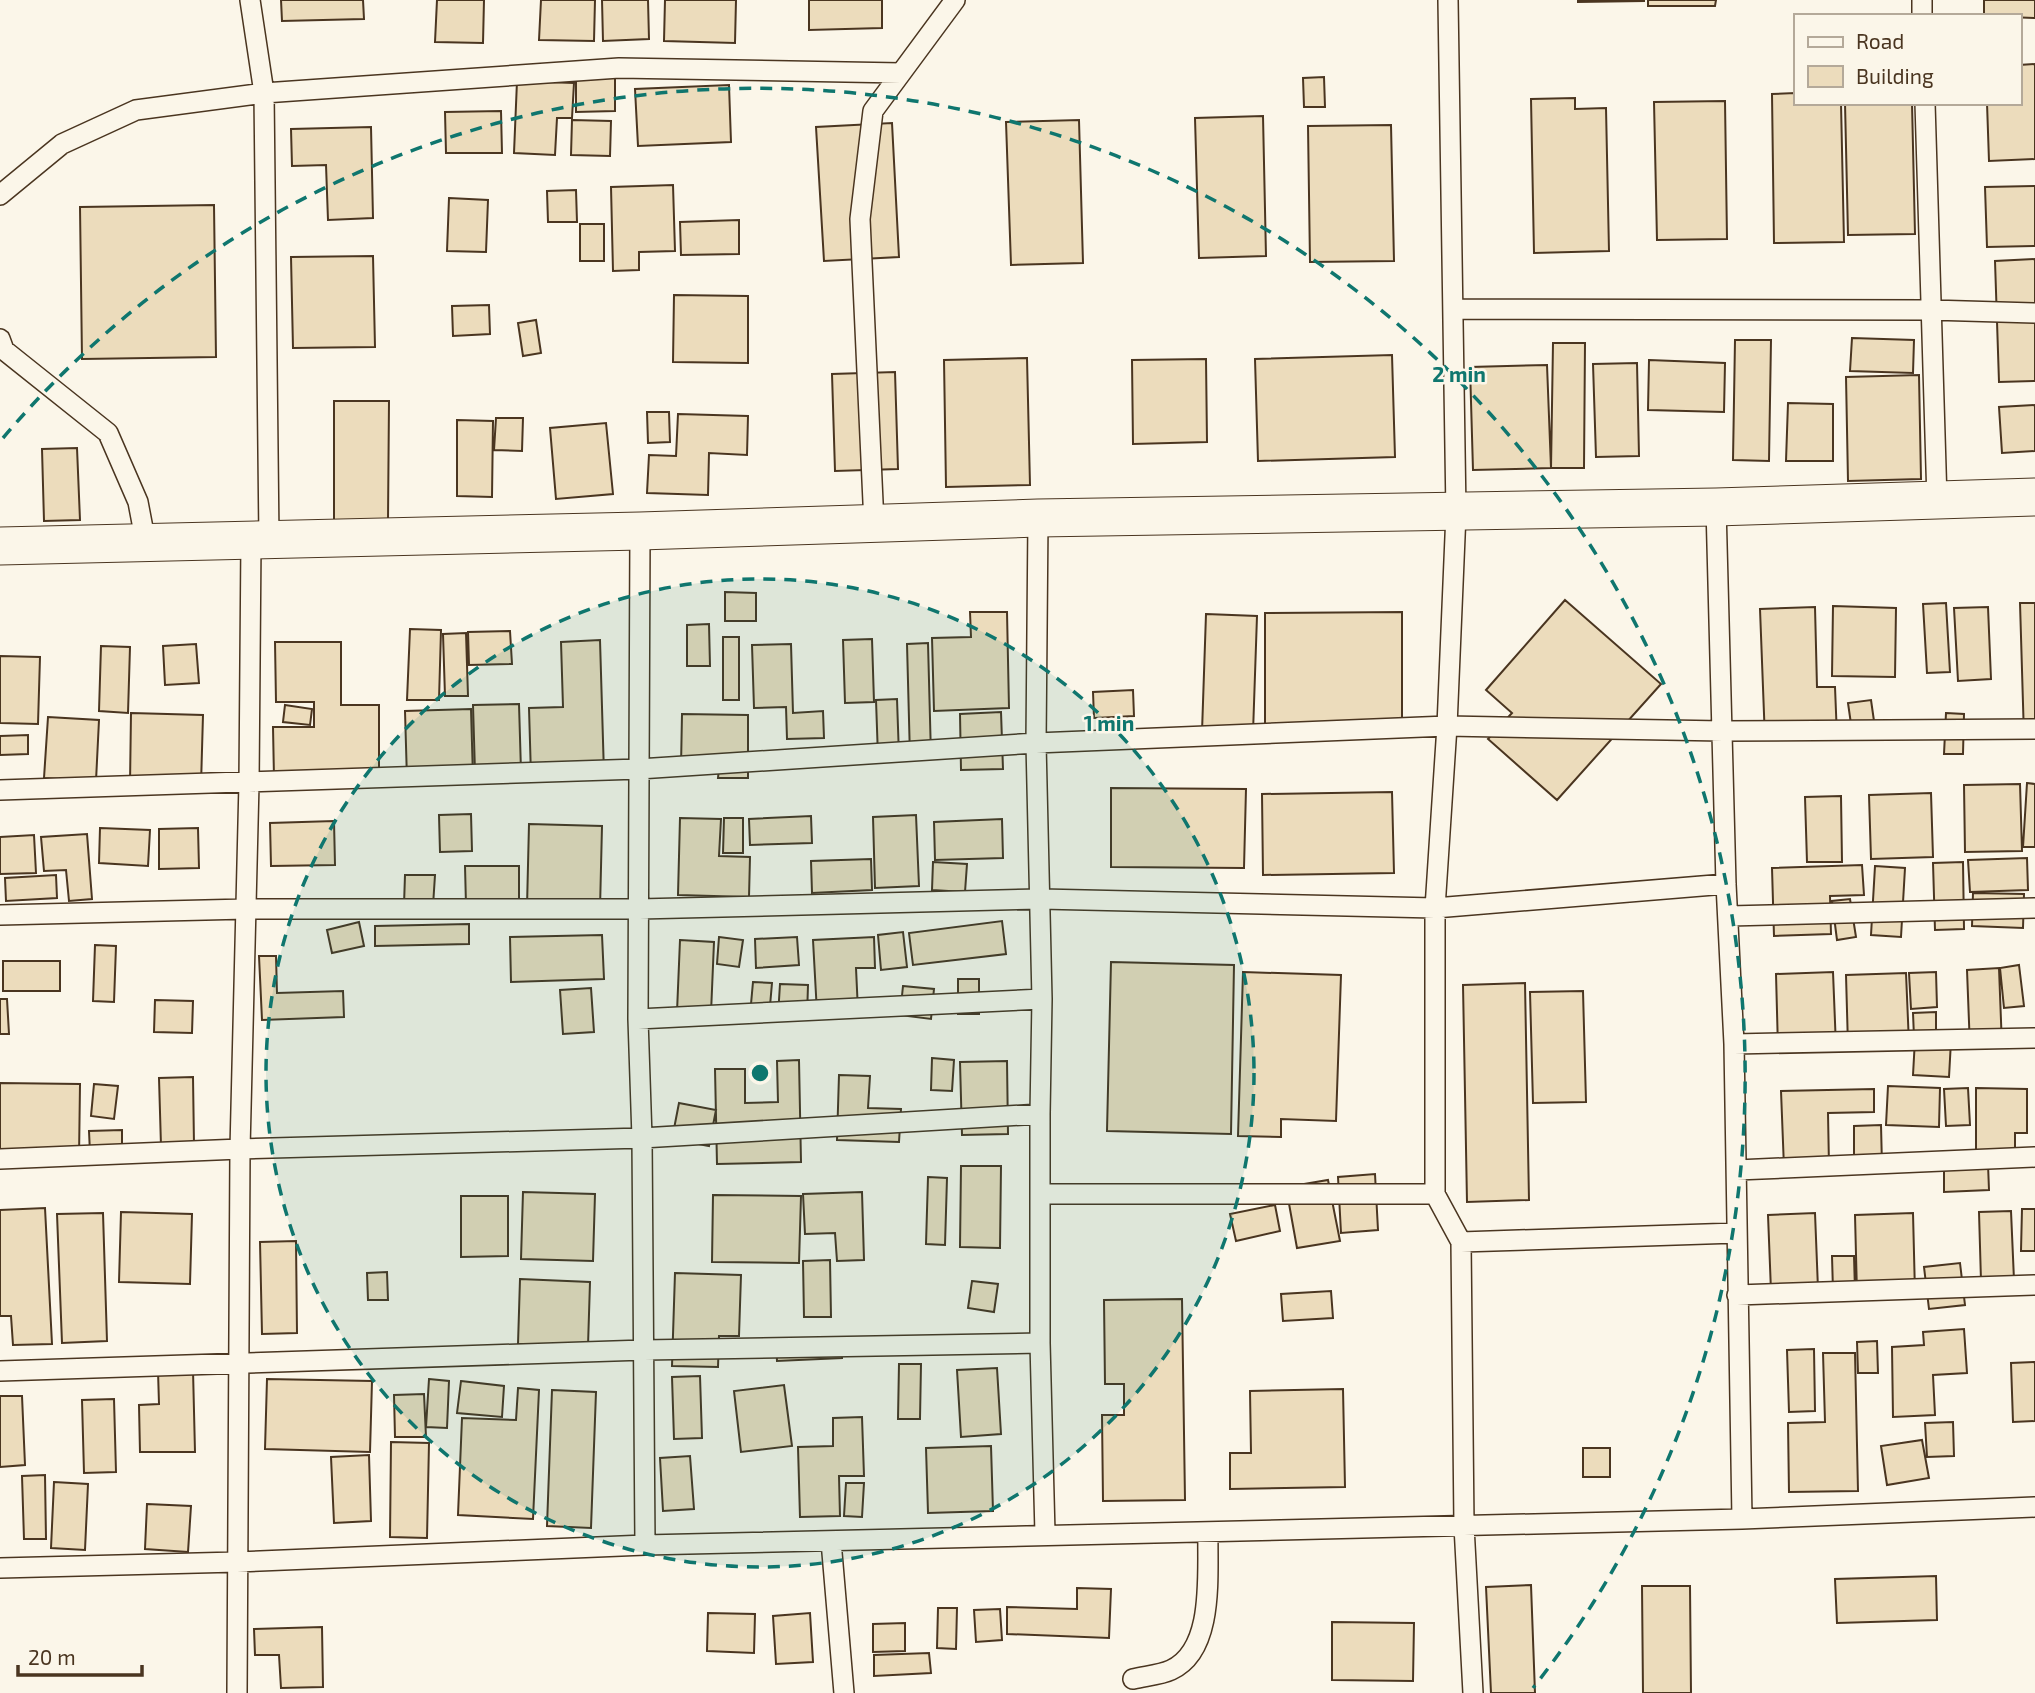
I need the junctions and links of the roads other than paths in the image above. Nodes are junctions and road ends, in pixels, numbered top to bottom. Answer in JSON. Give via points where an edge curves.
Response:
{"nodes":[{"id":1,"x":250,"y":0,"type":"edge"},
{"id":2,"x":955,"y":0,"type":"edge"},
{"id":3,"x":1448,"y":0,"type":"edge"},
{"id":4,"x":901,"y":73,"type":"junction"},
{"id":5,"x":264,"y":93,"type":"junction"},
{"id":6,"x":1925,"y":105,"type":"edge"},
{"id":7,"x":0,"y":195,"type":"edge"},
{"id":8,"x":1453,"y":309,"type":"junction"},
{"id":9,"x":1931,"y":310,"type":"junction"},
{"id":10,"x":2035,"y":313,"type":"edge"},
{"id":11,"x":0,"y":339,"type":"edge"},
{"id":12,"x":2035,"y":497,"type":"edge"},
{"id":13,"x":1937,"y":501,"type":"junction"},
{"id":14,"x":1716,"y":507,"type":"junction"},
{"id":15,"x":1456,"y":513,"type":"junction"},
{"id":16,"x":1038,"y":518,"type":"junction"},
{"id":17,"x":874,"y":524,"type":"junction"},
{"id":18,"x":640,"y":531,"type":"junction"},
{"id":19,"x":260,"y":540,"type":"junction"},
{"id":20,"x":146,"y":544,"type":"junction"},
{"id":21,"x":0,"y":546,"type":"edge"},
{"id":22,"x":1447,"y":726,"type":"junction"},
{"id":23,"x":2035,"y":729,"type":"edge"},
{"id":24,"x":1723,"y":731,"type":"junction"},
{"id":25,"x":1036,"y":743,"type":"junction"},
{"id":26,"x":639,"y":769,"type":"junction"},
{"id":27,"x":249,"y":783,"type":"junction"},
{"id":28,"x":0,"y":790,"type":"edge"},
{"id":29,"x":1726,"y":884,"type":"junction"},
{"id":30,"x":1041,"y":899,"type":"junction"},
{"id":31,"x":1435,"y":908,"type":"junction"},
{"id":32,"x":2035,"y":908,"type":"edge"},
{"id":33,"x":246,"y":909,"type":"junction"},
{"id":34,"x":639,"y":909,"type":"junction"},
{"id":35,"x":0,"y":915,"type":"edge"},
{"id":36,"x":1729,"y":916,"type":"junction"},
{"id":37,"x":1042,"y":999,"type":"junction"},
{"id":38,"x":638,"y":1019,"type":"junction"},
{"id":39,"x":2035,"y":1038,"type":"edge"},
{"id":40,"x":1734,"y":1044,"type":"junction"},
{"id":41,"x":1040,"y":1114,"type":"junction"},
{"id":42,"x":642,"y":1138,"type":"junction"},
{"id":43,"x":240,"y":1149,"type":"junction"},
{"id":44,"x":2035,"y":1157,"type":"edge"},
{"id":45,"x":0,"y":1158,"type":"edge"},
{"id":46,"x":1737,"y":1170,"type":"junction"},
{"id":47,"x":1041,"y":1194,"type":"junction"},
{"id":48,"x":1436,"y":1194,"type":"junction"},
{"id":49,"x":1736,"y":1233,"type":"junction"},
{"id":50,"x":1461,"y":1242,"type":"junction"},
{"id":51,"x":2035,"y":1285,"type":"edge"},
{"id":52,"x":1737,"y":1295,"type":"junction"},
{"id":53,"x":1040,"y":1343,"type":"junction"},
{"id":54,"x":644,"y":1350,"type":"junction"},
{"id":55,"x":238,"y":1365,"type":"junction"},
{"id":56,"x":0,"y":1371,"type":"edge"},
{"id":57,"x":2035,"y":1507,"type":"edge"},
{"id":58,"x":1742,"y":1519,"type":"junction"},
{"id":59,"x":1464,"y":1526,"type":"junction"},
{"id":60,"x":1208,"y":1533,"type":"junction"},
{"id":61,"x":1045,"y":1534,"type":"junction"},
{"id":62,"x":831,"y":1541,"type":"junction"},
{"id":63,"x":645,"y":1545,"type":"junction"},
{"id":64,"x":237,"y":1562,"type":"junction"},
{"id":65,"x":0,"y":1568,"type":"edge"},
{"id":66,"x":1133,"y":1679,"type":"dead end"},
{"id":67,"x":237,"y":1693,"type":"edge"},
{"id":68,"x":844,"y":1693,"type":"edge"},
{"id":69,"x":1473,"y":1693,"type":"edge"}],
"edges":[{"from":1,"to":5,"type":"lane"},
{"from":2,"to":4,"type":"lane"},
{"from":3,"to":8,"type":"lane"},
{"from":4,"to":5,"type":"lane","via":[[620,68]]},
{"from":4,"to":17,"type":"lane","via":[[873,111],[860,219]]},
{"from":5,"to":7,"type":"lane","via":[[136,110],[61,144]]},
{"from":5,"to":19,"type":"lane"},
{"from":6,"to":9,"type":"lane"},
{"from":8,"to":9,"type":"lane"},
{"from":8,"to":15,"type":"lane"},
{"from":9,"to":10,"type":"lane"},
{"from":9,"to":13,"type":"lane"},
{"from":11,"to":20,"type":"lane","via":[[4,350],[108,433],[138,502]]},
{"from":12,"to":13,"type":"street"},
{"from":13,"to":14,"type":"street"},
{"from":14,"to":15,"type":"street"},
{"from":14,"to":24,"type":"lane"},
{"from":15,"to":16,"type":"street"},
{"from":15,"to":22,"type":"lane"},
{"from":16,"to":17,"type":"street"},
{"from":16,"to":25,"type":"lane"},
{"from":17,"to":18,"type":"street"},
{"from":18,"to":19,"type":"street"},
{"from":18,"to":26,"type":"lane"},
{"from":19,"to":20,"type":"street"},
{"from":19,"to":27,"type":"lane"},
{"from":20,"to":21,"type":"street"},
{"from":22,"to":24,"type":"lane"},
{"from":22,"to":25,"type":"lane"},
{"from":22,"to":31,"type":"lane"},
{"from":23,"to":24,"type":"lane"},
{"from":24,"to":29,"type":"lane"},
{"from":25,"to":26,"type":"lane"},
{"from":25,"to":30,"type":"lane"},
{"from":26,"to":27,"type":"lane"},
{"from":26,"to":34,"type":"lane"},
{"from":27,"to":28,"type":"lane"},
{"from":27,"to":33,"type":"lane"},
{"from":29,"to":31,"type":"lane"},
{"from":29,"to":36,"type":"lane"},
{"from":30,"to":31,"type":"lane"},
{"from":30,"to":34,"type":"lane"},
{"from":30,"to":37,"type":"lane"},
{"from":31,"to":48,"type":"lane"},
{"from":32,"to":36,"type":"lane"},
{"from":33,"to":34,"type":"lane"},
{"from":33,"to":35,"type":"lane"},
{"from":33,"to":43,"type":"lane"},
{"from":34,"to":38,"type":"lane"},
{"from":36,"to":40,"type":"lane"},
{"from":37,"to":38,"type":"lane"},
{"from":37,"to":41,"type":"lane"},
{"from":38,"to":42,"type":"lane"},
{"from":39,"to":40,"type":"lane"},
{"from":40,"to":46,"type":"lane"},
{"from":41,"to":42,"type":"lane"},
{"from":41,"to":47,"type":"lane"},
{"from":42,"to":43,"type":"lane"},
{"from":42,"to":54,"type":"lane"},
{"from":43,"to":45,"type":"lane"},
{"from":43,"to":55,"type":"lane"},
{"from":44,"to":46,"type":"lane"},
{"from":46,"to":49,"type":"lane"},
{"from":47,"to":48,"type":"lane"},
{"from":47,"to":53,"type":"lane"},
{"from":48,"to":50,"type":"lane"},
{"from":49,"to":50,"type":"lane"},
{"from":49,"to":52,"type":"lane"},
{"from":50,"to":59,"type":"lane"},
{"from":51,"to":52,"type":"lane"},
{"from":52,"to":58,"type":"lane"},
{"from":53,"to":54,"type":"lane"},
{"from":53,"to":61,"type":"lane"},
{"from":54,"to":55,"type":"lane"},
{"from":54,"to":63,"type":"lane"},
{"from":55,"to":56,"type":"lane"},
{"from":55,"to":64,"type":"lane"},
{"from":57,"to":58,"type":"lane"},
{"from":58,"to":59,"type":"lane"},
{"from":59,"to":60,"type":"lane"},
{"from":59,"to":69,"type":"lane"},
{"from":60,"to":61,"type":"lane"},
{"from":60,"to":66,"type":"lane","via":[[1205,1622],[1195,1648],[1172,1670]]},
{"from":61,"to":62,"type":"lane"},
{"from":62,"to":63,"type":"lane"},
{"from":62,"to":68,"type":"lane"},
{"from":63,"to":64,"type":"lane"},
{"from":64,"to":65,"type":"lane"},
{"from":64,"to":67,"type":"lane"}]}
